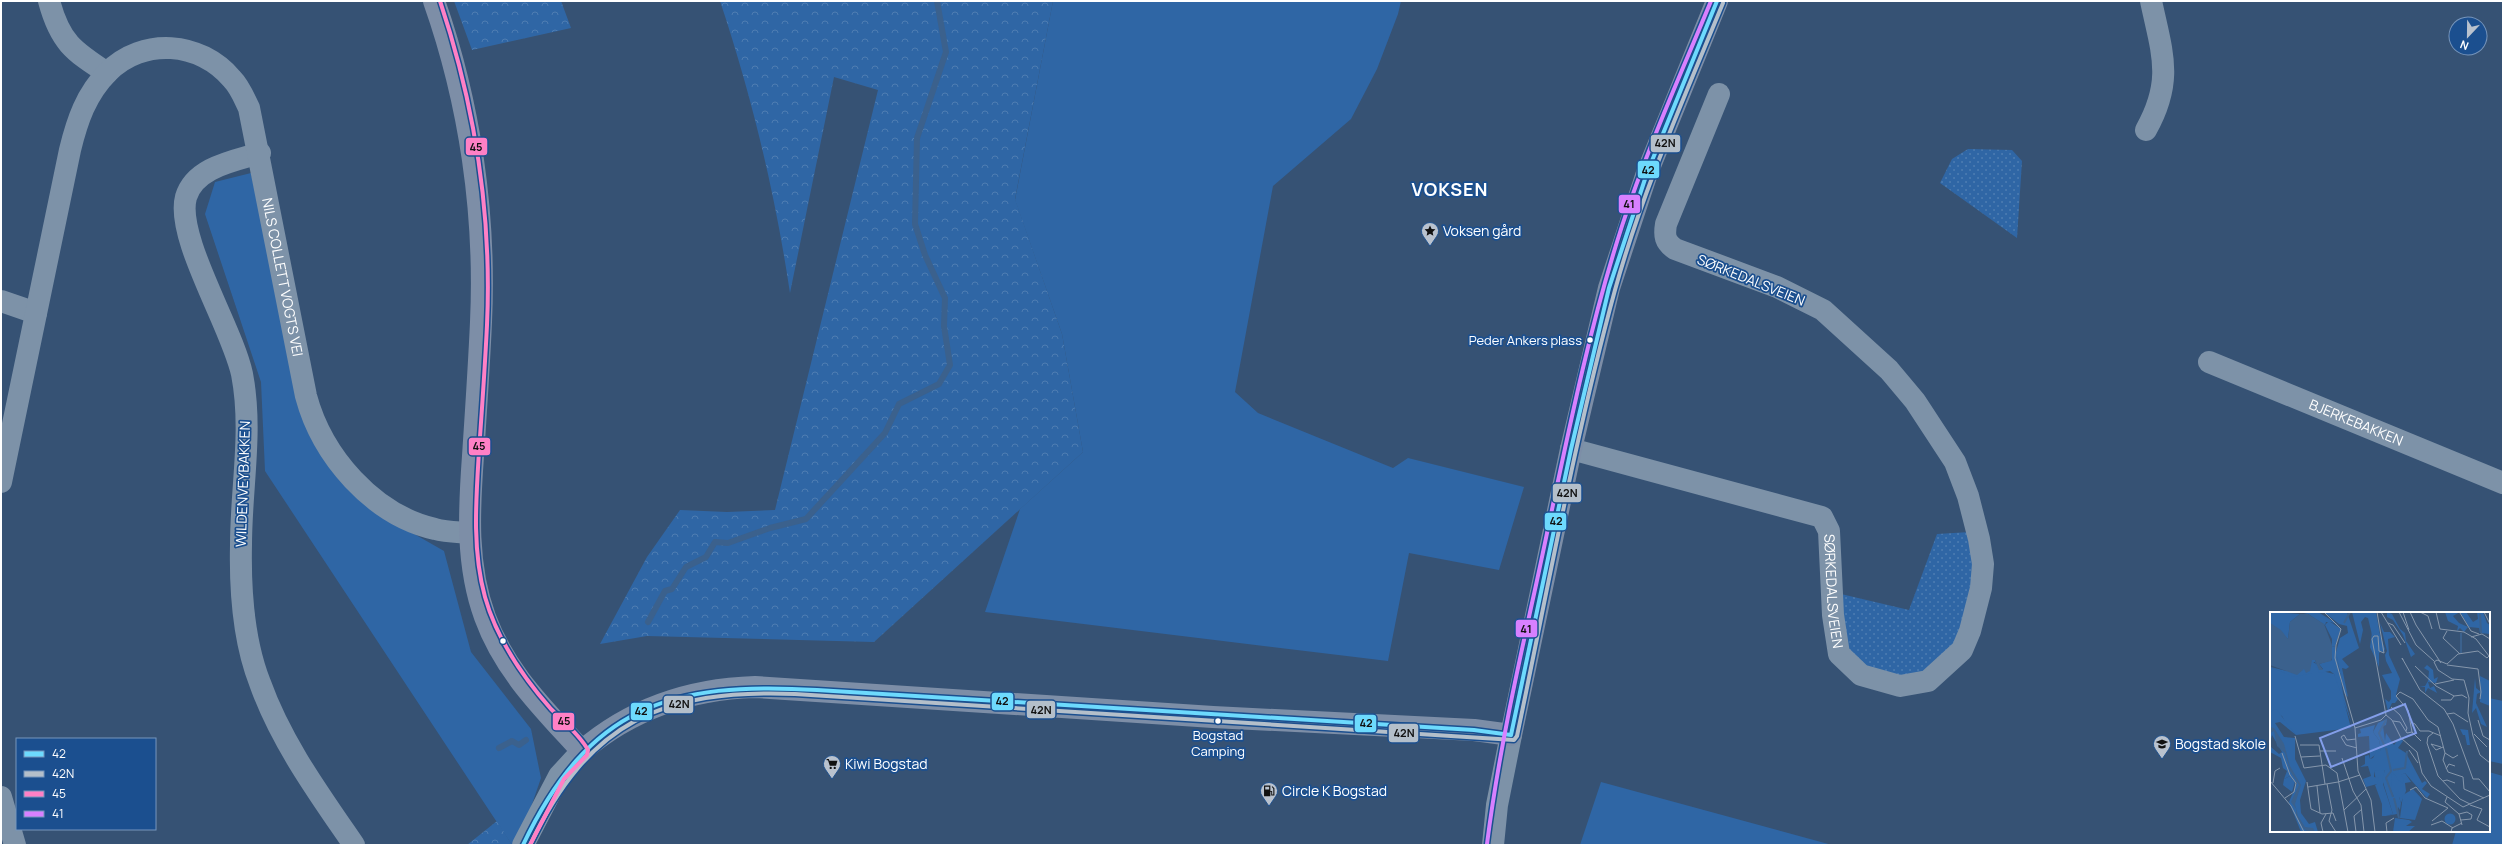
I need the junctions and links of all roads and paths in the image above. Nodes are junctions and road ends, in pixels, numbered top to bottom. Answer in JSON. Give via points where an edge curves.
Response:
{"nodes":[{"id":1,"x":49,"y":1,"type":"edge"},
{"id":2,"x":434,"y":1,"type":"edge"},
{"id":3,"x":1717,"y":1,"type":"edge"},
{"id":4,"x":2151,"y":1,"type":"edge"},
{"id":5,"x":107,"y":73,"type":"junction"},
{"id":6,"x":1719,"y":94,"type":"dead end"},
{"id":7,"x":2146,"y":130,"type":"dead end"},
{"id":8,"x":260,"y":153,"type":"junction"},
{"id":9,"x":1,"y":302,"type":"edge"},
{"id":10,"x":36,"y":313,"type":"junction"},
{"id":11,"x":2209,"y":362,"type":"dead end"},
{"id":12,"x":1571,"y":450,"type":"junction"},
{"id":13,"x":1,"y":482,"type":"edge"},
{"id":14,"x":2503,"y":483,"type":"edge"},
{"id":15,"x":469,"y":533,"type":"junction"},
{"id":16,"x":1510,"y":735,"type":"junction"},
{"id":17,"x":582,"y":751,"type":"junction"},
{"id":18,"x":1,"y":797,"type":"edge"},
{"id":19,"x":15,"y":845,"type":"edge"},
{"id":20,"x":354,"y":845,"type":"edge"},
{"id":21,"x":523,"y":845,"type":"edge"},
{"id":22,"x":1493,"y":845,"type":"edge"}],
"edges":[{"from":1,"to":5,"type":"street","via":[[55,25],[76,52]]},
{"from":2,"to":15,"type":"main road","via":[[449,49],[465,121],[474,166],[481,227],[481,322]]},
{"from":3,"to":12,"type":"main road","via":[[1626,231],[1603,310]]},
{"from":4,"to":7,"type":"street","via":[[2165,64],[2160,101]]},
{"from":5,"to":8,"type":"street","name":"NILS COLLETT VOGTS VEI","via":[[137,52],[163,47],[176,48],[208,59],[227,74],[242,93],[249,108]]},
{"from":5,"to":10,"type":"street","name":"NILS COLLETT VOGTS VEI","via":[[87,100],[75,129]]},
{"from":6,"to":12,"type":"street","name":"SØRKEDALSVEIEN","via":[[1666,224],[1664,234],[1667,244],[1777,287],[1823,310],[1889,370],[1915,401],[1955,462],[1968,496],[1979,539],[1983,564],[1981,588],[1970,631],[1962,650],[1928,681],[1900,686],[1861,676],[1839,654],[1833,615],[1829,531],[1822,516]]},
{"from":8,"to":15,"type":"street","name":"NILS COLLETT VOGTS VEI","via":[[305,390],[310,410],[325,442],[365,491],[385,505],[418,524]]},
{"from":8,"to":20,"type":"street","name":"WILDENVEYBAKKEN","via":[[221,165],[198,177],[191,184],[186,196],[185,219],[199,263],[232,338],[245,395],[246,463],[241,581],[251,652],[260,683],[277,723]]},
{"from":9,"to":10,"type":"street"},
{"from":10,"to":13,"type":"street","name":"NILS COLLETT VOGTS VEI"},
{"from":11,"to":14,"type":"street","name":"BJERKEBAKKEN"},
{"from":12,"to":16,"type":"main road"},
{"from":15,"to":17,"type":"main road","via":[[478,596],[497,645],[524,688]]},
{"from":16,"to":17,"type":"main road","via":[[1474,730],[755,687],[707,691],[666,701],[615,726]]},
{"from":16,"to":22,"type":"street","via":[[1497,805]]},
{"from":17,"to":21,"type":"street","via":[[559,776]]},
{"from":18,"to":19,"type":"street"}]}
